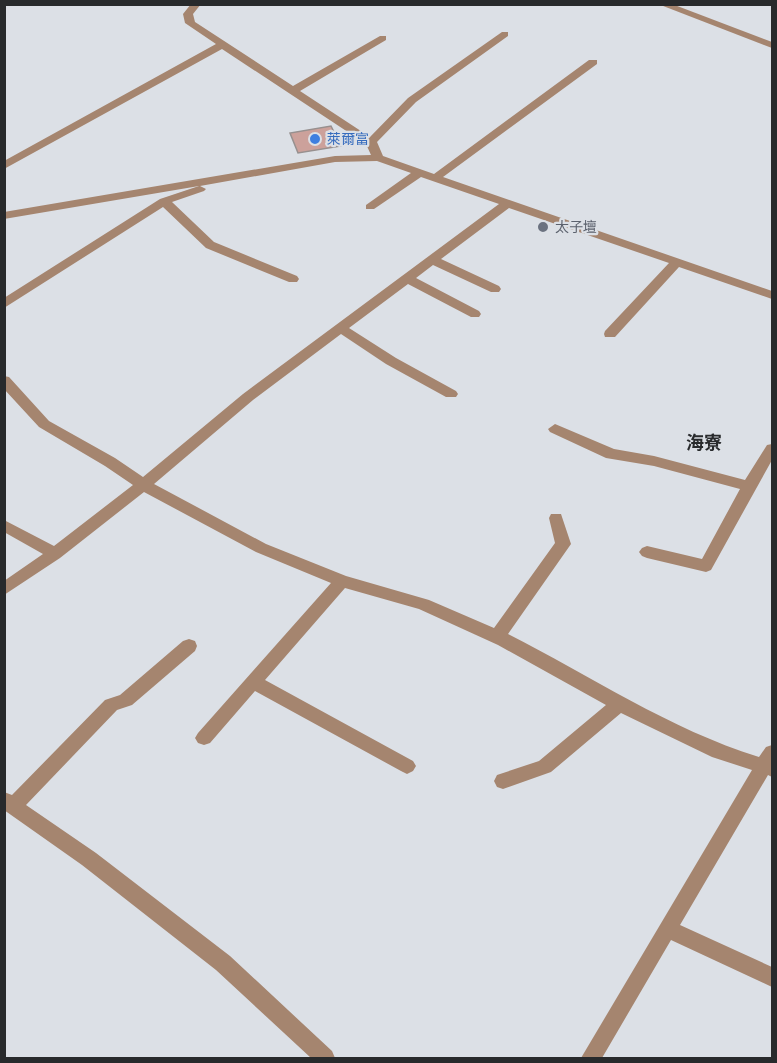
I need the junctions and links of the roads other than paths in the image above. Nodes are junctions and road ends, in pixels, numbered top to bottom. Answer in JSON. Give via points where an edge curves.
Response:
{"nodes":[{"id":1,"x":197,"y":4,"type":"edge"},
{"id":2,"x":662,"y":4,"type":"edge"},
{"id":3,"x":505,"y":34,"type":"dead end"},
{"id":4,"x":383,"y":39,"type":"dead end"},
{"id":5,"x":222,"y":45,"type":"junction"},
{"id":6,"x":772,"y":45,"type":"edge"},
{"id":7,"x":593,"y":62,"type":"dead end"},
{"id":8,"x":292,"y":91,"type":"junction"},
{"id":9,"x":371,"y":142,"type":"junction"},
{"id":10,"x":378,"y":158,"type":"junction"},
{"id":11,"x":4,"y":166,"type":"edge"},
{"id":12,"x":420,"y":172,"type":"junction"},
{"id":13,"x":246,"y":173,"type":"junction"},
{"id":14,"x":436,"y":177,"type":"junction"},
{"id":15,"x":164,"y":201,"type":"junction"},
{"id":16,"x":508,"y":203,"type":"junction"},
{"id":17,"x":370,"y":207,"type":"dead end"},
{"id":18,"x":4,"y":216,"type":"edge"},
{"id":19,"x":431,"y":259,"type":"junction"},
{"id":20,"x":678,"y":261,"type":"junction"},
{"id":21,"x":406,"y":278,"type":"junction"},
{"id":22,"x":293,"y":279,"type":"dead end"},
{"id":23,"x":495,"y":289,"type":"dead end"},
{"id":24,"x":772,"y":295,"type":"edge"},
{"id":25,"x":4,"y":304,"type":"edge"},
{"id":26,"x":475,"y":314,"type":"dead end"},
{"id":27,"x":341,"y":328,"type":"junction"},
{"id":28,"x":610,"y":334,"type":"dead end"},
{"id":29,"x":4,"y":380,"type":"edge"},
{"id":30,"x":451,"y":394,"type":"dead end"},
{"id":31,"x":555,"y":429,"type":"dead end"},
{"id":32,"x":772,"y":449,"type":"edge"},
{"id":33,"x":142,"y":485,"type":"junction"},
{"id":34,"x":749,"y":486,"type":"junction"},
{"id":35,"x":556,"y":518,"type":"dead end"},
{"id":36,"x":4,"y":525,"type":"edge"},
{"id":37,"x":647,"y":552,"type":"dead end"},
{"id":38,"x":55,"y":554,"type":"junction"},
{"id":39,"x":342,"y":581,"type":"junction"},
{"id":40,"x":4,"y":589,"type":"edge"},
{"id":41,"x":497,"y":637,"type":"junction"},
{"id":42,"x":189,"y":646,"type":"dead end"},
{"id":43,"x":253,"y":682,"type":"junction"},
{"id":44,"x":619,"y":704,"type":"junction"},
{"id":45,"x":204,"y":738,"type":"dead end"},
{"id":46,"x":770,"y":762,"type":"edge"},
{"id":47,"x":407,"y":766,"type":"dead end"},
{"id":48,"x":503,"y":781,"type":"dead end"},
{"id":49,"x":9,"y":803,"type":"edge"},
{"id":50,"x":668,"y":929,"type":"junction"},
{"id":51,"x":772,"y":977,"type":"edge"},
{"id":52,"x":325,"y":1059,"type":"edge"},
{"id":53,"x":591,"y":1059,"type":"edge"}],
"edges":[{"from":1,"to":5,"type":"street","via":[[188,14],[190,22]]},
{"from":2,"to":6,"type":"street"},
{"from":3,"to":9,"type":"street","via":[[412,100]]},
{"from":4,"to":8,"type":"street"},
{"from":5,"to":8,"type":"street"},
{"from":5,"to":11,"type":"street"},
{"from":7,"to":14,"type":"street"},
{"from":8,"to":9,"type":"street"},
{"from":9,"to":10,"type":"street"},
{"from":10,"to":12,"type":"street"},
{"from":10,"to":13,"type":"street","via":[[335,159]]},
{"from":12,"to":14,"type":"street"},
{"from":12,"to":17,"type":"street"},
{"from":13,"to":15,"type":"street"},
{"from":13,"to":18,"type":"street"},
{"from":14,"to":16,"type":"street"},
{"from":15,"to":22,"type":"street","via":[[210,245]]},
{"from":15,"to":25,"type":"street"},
{"from":16,"to":19,"type":"street"},
{"from":16,"to":20,"type":"street"},
{"from":19,"to":21,"type":"street"},
{"from":19,"to":23,"type":"street"},
{"from":20,"to":24,"type":"street"},
{"from":20,"to":28,"type":"street"},
{"from":21,"to":26,"type":"street"},
{"from":21,"to":27,"type":"street"},
{"from":27,"to":30,"type":"street"},
{"from":27,"to":33,"type":"street","via":[[248,397]]},
{"from":29,"to":33,"type":"street","via":[[44,424]]},
{"from":31,"to":34,"type":"street","via":[[611,454]]},
{"from":32,"to":34,"type":"street"},
{"from":33,"to":38,"type":"street"},
{"from":33,"to":39,"type":"street","via":[[261,548]]},
{"from":34,"to":37,"type":"street","via":[[706,566]]},
{"from":35,"to":41,"type":"street","via":[[563,544]]},
{"from":36,"to":38,"type":"street"},
{"from":38,"to":40,"type":"street"},
{"from":39,"to":41,"type":"street","via":[[423,604]]},
{"from":39,"to":43,"type":"street"},
{"from":41,"to":44,"type":"street"},
{"from":42,"to":49,"type":"street","via":[[126,700],[111,705]]},
{"from":43,"to":45,"type":"street"},
{"from":43,"to":47,"type":"street"},
{"from":44,"to":46,"type":"street","via":[[718,752]]},
{"from":44,"to":48,"type":"street","via":[[545,767]]},
{"from":46,"to":50,"type":"street"},
{"from":49,"to":52,"type":"street","via":[[222,963]]},
{"from":50,"to":51,"type":"street"},
{"from":50,"to":53,"type":"street"}]}
